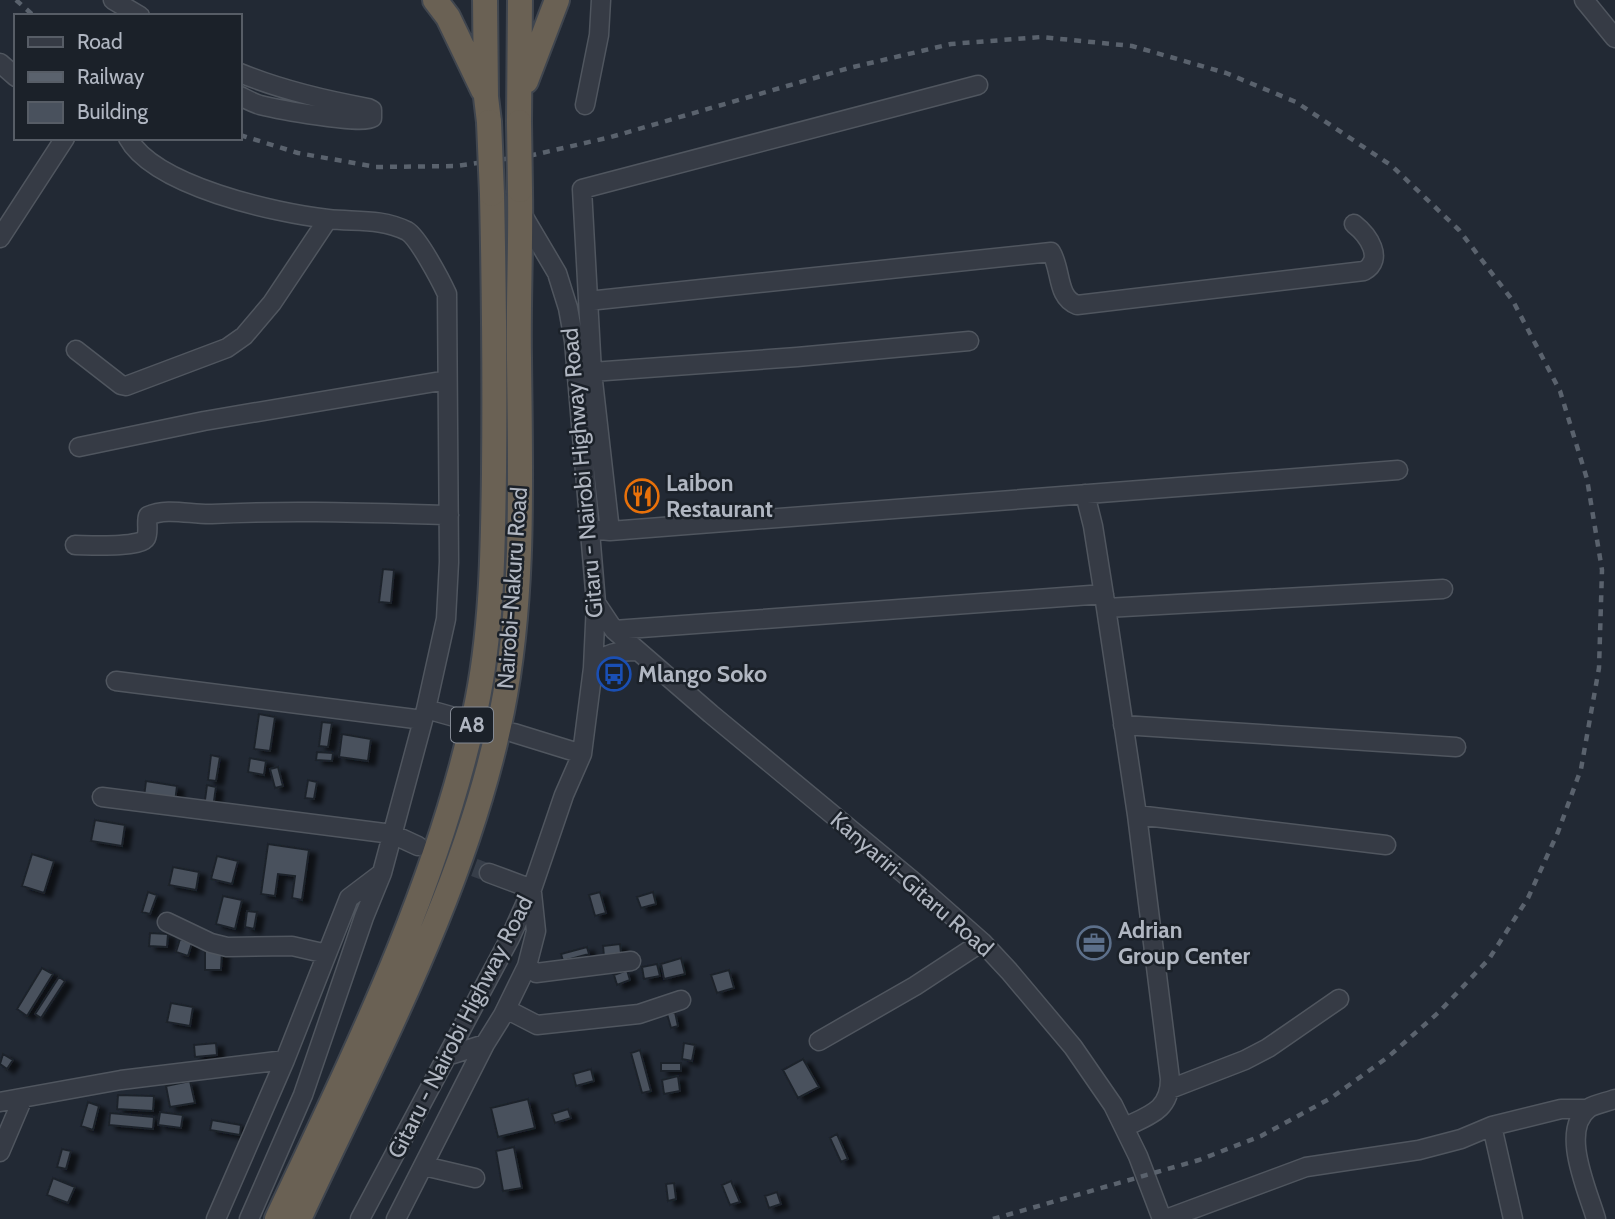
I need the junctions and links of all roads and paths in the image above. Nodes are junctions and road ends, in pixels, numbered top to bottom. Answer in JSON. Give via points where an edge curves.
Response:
{"nodes":[{"id":1,"x":113,"y":0,"type":"edge"},
{"id":2,"x":436,"y":0,"type":"edge"},
{"id":3,"x":485,"y":0,"type":"edge"},
{"id":4,"x":520,"y":0,"type":"edge"},
{"id":5,"x":557,"y":0,"type":"edge"},
{"id":6,"x":601,"y":0,"type":"edge"},
{"id":7,"x":1584,"y":0,"type":"edge"},
{"id":8,"x":137,"y":14,"type":"edge"},
{"id":9,"x":1615,"y":38,"type":"edge"},
{"id":10,"x":0,"y":63,"type":"edge"},
{"id":11,"x":242,"y":74,"type":"edge"},
{"id":12,"x":14,"y":75,"type":"edge"},
{"id":13,"x":978,"y":85,"type":"dead end"},
{"id":14,"x":521,"y":93,"type":"junction"},
{"id":15,"x":242,"y":97,"type":"edge"},
{"id":16,"x":486,"y":97,"type":"junction"},
{"id":17,"x":585,"y":105,"type":"dead end"},
{"id":18,"x":64,"y":140,"type":"edge"},
{"id":19,"x":129,"y":140,"type":"edge"},
{"id":20,"x":520,"y":201,"type":"junction"},
{"id":21,"x":328,"y":219,"type":"junction"},
{"id":22,"x":1354,"y":224,"type":"dead end"},
{"id":23,"x":0,"y":238,"type":"edge"},
{"id":24,"x":587,"y":300,"type":"junction"},
{"id":25,"x":969,"y":341,"type":"dead end"},
{"id":26,"x":76,"y":350,"type":"dead end"},
{"id":27,"x":592,"y":372,"type":"junction"},
{"id":28,"x":447,"y":380,"type":"junction"},
{"id":29,"x":79,"y":447,"type":"dead end"},
{"id":30,"x":1398,"y":470,"type":"dead end"},
{"id":31,"x":1085,"y":494,"type":"junction"},
{"id":32,"x":449,"y":515,"type":"junction"},
{"id":33,"x":589,"y":529,"type":"junction"},
{"id":34,"x":610,"y":531,"type":"junction"},
{"id":35,"x":75,"y":545,"type":"dead end"},
{"id":36,"x":1443,"y":589,"type":"dead end"},
{"id":37,"x":1105,"y":601,"type":"junction"},
{"id":38,"x":596,"y":603,"type":"junction"},
{"id":39,"x":614,"y":630,"type":"junction"},
{"id":40,"x":638,"y":651,"type":"junction"},
{"id":41,"x":593,"y":668,"type":"junction"},
{"id":42,"x":116,"y":681,"type":"dead end"},
{"id":43,"x":425,"y":715,"type":"junction"},
{"id":44,"x":458,"y":718,"type":"dead end"},
{"id":45,"x":1123,"y":725,"type":"junction"},
{"id":46,"x":514,"y":733,"type":"dead end"},
{"id":47,"x":1456,"y":747,"type":"dead end"},
{"id":48,"x":582,"y":754,"type":"junction"},
{"id":49,"x":102,"y":797,"type":"dead end"},
{"id":50,"x":1137,"y":815,"type":"junction"},
{"id":51,"x":392,"y":835,"type":"junction"},
{"id":52,"x":1386,"y":845,"type":"dead end"},
{"id":53,"x":418,"y":846,"type":"dead end"},
{"id":54,"x":382,"y":873,"type":"junction"},
{"id":55,"x":489,"y":873,"type":"tunnel mouth"},
{"id":56,"x":532,"y":889,"type":"junction"},
{"id":57,"x":167,"y":922,"type":"dead end"},
{"id":58,"x":982,"y":942,"type":"junction"},
{"id":59,"x":327,"y":954,"type":"junction"},
{"id":60,"x":631,"y":961,"type":"dead end"},
{"id":61,"x":527,"y":966,"type":"junction"},
{"id":62,"x":1339,"y":999,"type":"dead end"},
{"id":63,"x":681,"y":1000,"type":"dead end"},
{"id":64,"x":506,"y":1009,"type":"junction"},
{"id":65,"x":819,"y":1041,"type":"dead end"},
{"id":66,"x":485,"y":1044,"type":"junction"},
{"id":67,"x":447,"y":1056,"type":"junction"},
{"id":68,"x":285,"y":1060,"type":"junction"},
{"id":69,"x":1170,"y":1089,"type":"junction"},
{"id":70,"x":23,"y":1098,"type":"junction"},
{"id":71,"x":1615,"y":1099,"type":"edge"},
{"id":72,"x":0,"y":1102,"type":"edge"},
{"id":73,"x":1588,"y":1109,"type":"junction"},
{"id":74,"x":1492,"y":1126,"type":"junction"},
{"id":75,"x":1125,"y":1127,"type":"junction"},
{"id":76,"x":0,"y":1152,"type":"edge"},
{"id":77,"x":424,"y":1166,"type":"junction"},
{"id":78,"x":475,"y":1178,"type":"dead end"},
{"id":79,"x":216,"y":1219,"type":"edge"},
{"id":80,"x":248,"y":1219,"type":"edge"},
{"id":81,"x":277,"y":1219,"type":"edge"},
{"id":82,"x":299,"y":1219,"type":"edge"},
{"id":83,"x":360,"y":1219,"type":"edge"},
{"id":84,"x":396,"y":1219,"type":"edge"},
{"id":85,"x":1164,"y":1219,"type":"edge"},
{"id":86,"x":1513,"y":1219,"type":"edge"},
{"id":87,"x":1596,"y":1219,"type":"edge"}],
"edges":[{"from":1,"to":8,"type":"street"},
{"from":2,"to":16,"type":"highway"},
{"from":3,"to":16,"type":"highway","name":"Nairobi-Nakuru Road","number":"A8"},
{"from":4,"to":14,"type":"highway","name":"Nairobi-Nakuru Road","number":"A8"},
{"from":5,"to":14,"type":"highway"},
{"from":6,"to":17,"type":"street"},
{"from":7,"to":9,"type":"street"},
{"from":10,"to":12,"type":"street"},
{"from":11,"to":15,"type":"street","via":[[319,99],[368,108],[372,118],[366,122],[322,116],[259,105]]},
{"from":13,"to":24,"type":"street","via":[[582,189]]},
{"from":14,"to":20,"type":"highway","name":"Nairobi-Nakuru Road","number":"A8","bridge":true},
{"from":16,"to":81,"type":"highway","name":"Nairobi-Nakuru Road","number":"A8","bridge":true,"via":[[492,194],[494,516],[475,710],[423,892]]},
{"from":18,"to":23,"type":"street"},
{"from":19,"to":21,"type":"street","via":[[162,171],[185,183],[233,199]]},
{"from":20,"to":33,"type":"street","name":"Gitaru - Nairobi Highway Road","via":[[568,308]]},
{"from":20,"to":82,"type":"highway","name":"Nairobi-Nakuru Road","number":"A8","via":[[521,516],[512,655],[501,713],[471,830],[453,878]]},
{"from":21,"to":26,"type":"street","via":[[272,303],[244,336],[227,348],[126,386]]},
{"from":21,"to":28,"type":"street","via":[[379,221],[410,233],[447,294]]},
{"from":22,"to":24,"type":"street","via":[[1364,232],[1375,259],[1364,271],[1077,305],[1064,297],[1051,252]]},
{"from":24,"to":27,"type":"street"},
{"from":25,"to":27,"type":"street"},
{"from":27,"to":34,"type":"street"},
{"from":28,"to":29,"type":"street"},
{"from":28,"to":32,"type":"street"},
{"from":30,"to":31,"type":"street"},
{"from":31,"to":34,"type":"street"},
{"from":31,"to":37,"type":"street"},
{"from":32,"to":35,"type":"street","via":[[163,512],[148,516],[142,541]]},
{"from":32,"to":43,"type":"street","via":[[446,619]]},
{"from":33,"to":34,"type":"street"},
{"from":33,"to":38,"type":"street","name":"Gitaru - Nairobi Highway Road"},
{"from":36,"to":37,"type":"street"},
{"from":37,"to":39,"type":"street"},
{"from":37,"to":45,"type":"street"},
{"from":38,"to":39,"type":"street","name":"Kanyariri-Gitaru Road"},
{"from":38,"to":41,"type":"street","name":"Gitaru - Nairobi Highway Road"},
{"from":39,"to":40,"type":"street","name":"Kanyariri-Gitaru Road"},
{"from":40,"to":41,"type":"street","via":[[609,654]]},
{"from":40,"to":58,"type":"street","name":"Kanyariri-Gitaru Road"},
{"from":41,"to":48,"type":"street","name":"Gitaru - Nairobi Highway Road"},
{"from":42,"to":43,"type":"street"},
{"from":43,"to":44,"type":"street"},
{"from":43,"to":51,"type":"street"},
{"from":45,"to":47,"type":"street"},
{"from":45,"to":50,"type":"street"},
{"from":46,"to":48,"type":"street"},
{"from":48,"to":56,"type":"street","name":"Gitaru - Nairobi Highway Road"},
{"from":49,"to":51,"type":"street"},
{"from":50,"to":52,"type":"street"},
{"from":50,"to":69,"type":"street"},
{"from":51,"to":53,"type":"street"},
{"from":51,"to":54,"type":"street"},
{"from":54,"to":59,"type":"street","via":[[349,898]]},
{"from":54,"to":80,"type":"street","via":[[303,1095]]},
{"from":55,"to":56,"type":"street"},
{"from":56,"to":61,"type":"street","via":[[536,931]]},
{"from":56,"to":67,"type":"street","name":"Gitaru - Nairobi Highway Road"},
{"from":57,"to":59,"type":"street","via":[[227,947],[292,946]]},
{"from":58,"to":65,"type":"street"},
{"from":58,"to":75,"type":"street","name":"Kanyariri-Gitaru Road","via":[[1073,1047]]},
{"from":59,"to":68,"type":"street"},
{"from":60,"to":61,"type":"street","via":[[536,973]]},
{"from":61,"to":64,"type":"street"},
{"from":62,"to":69,"type":"street","via":[[1268,1048]]},
{"from":63,"to":64,"type":"street","via":[[639,1014],[537,1025]]},
{"from":64,"to":66,"type":"street"},
{"from":66,"to":67,"type":"street"},
{"from":66,"to":77,"type":"street"},
{"from":67,"to":83,"type":"street","name":"Gitaru - Nairobi Highway Road"},
{"from":68,"to":70,"type":"street","via":[[121,1080]]},
{"from":68,"to":79,"type":"street"},
{"from":69,"to":75,"type":"street","via":[[1155,1112]]},
{"from":70,"to":72,"type":"street"},
{"from":70,"to":76,"type":"street"},
{"from":71,"to":73,"type":"street","name":"Kanyariri-Gitaru Road"},
{"from":73,"to":74,"type":"street","name":"Kanyariri-Gitaru Road","via":[[1561,1109]]},
{"from":73,"to":87,"type":"street","via":[[1574,1138]]},
{"from":74,"to":85,"type":"street","name":"Kanyariri-Gitaru Road","via":[[1419,1150],[1306,1167]]},
{"from":74,"to":86,"type":"street"},
{"from":75,"to":85,"type":"street","name":"Kanyariri-Gitaru Road"},
{"from":77,"to":78,"type":"street"},
{"from":77,"to":84,"type":"street"}]}
